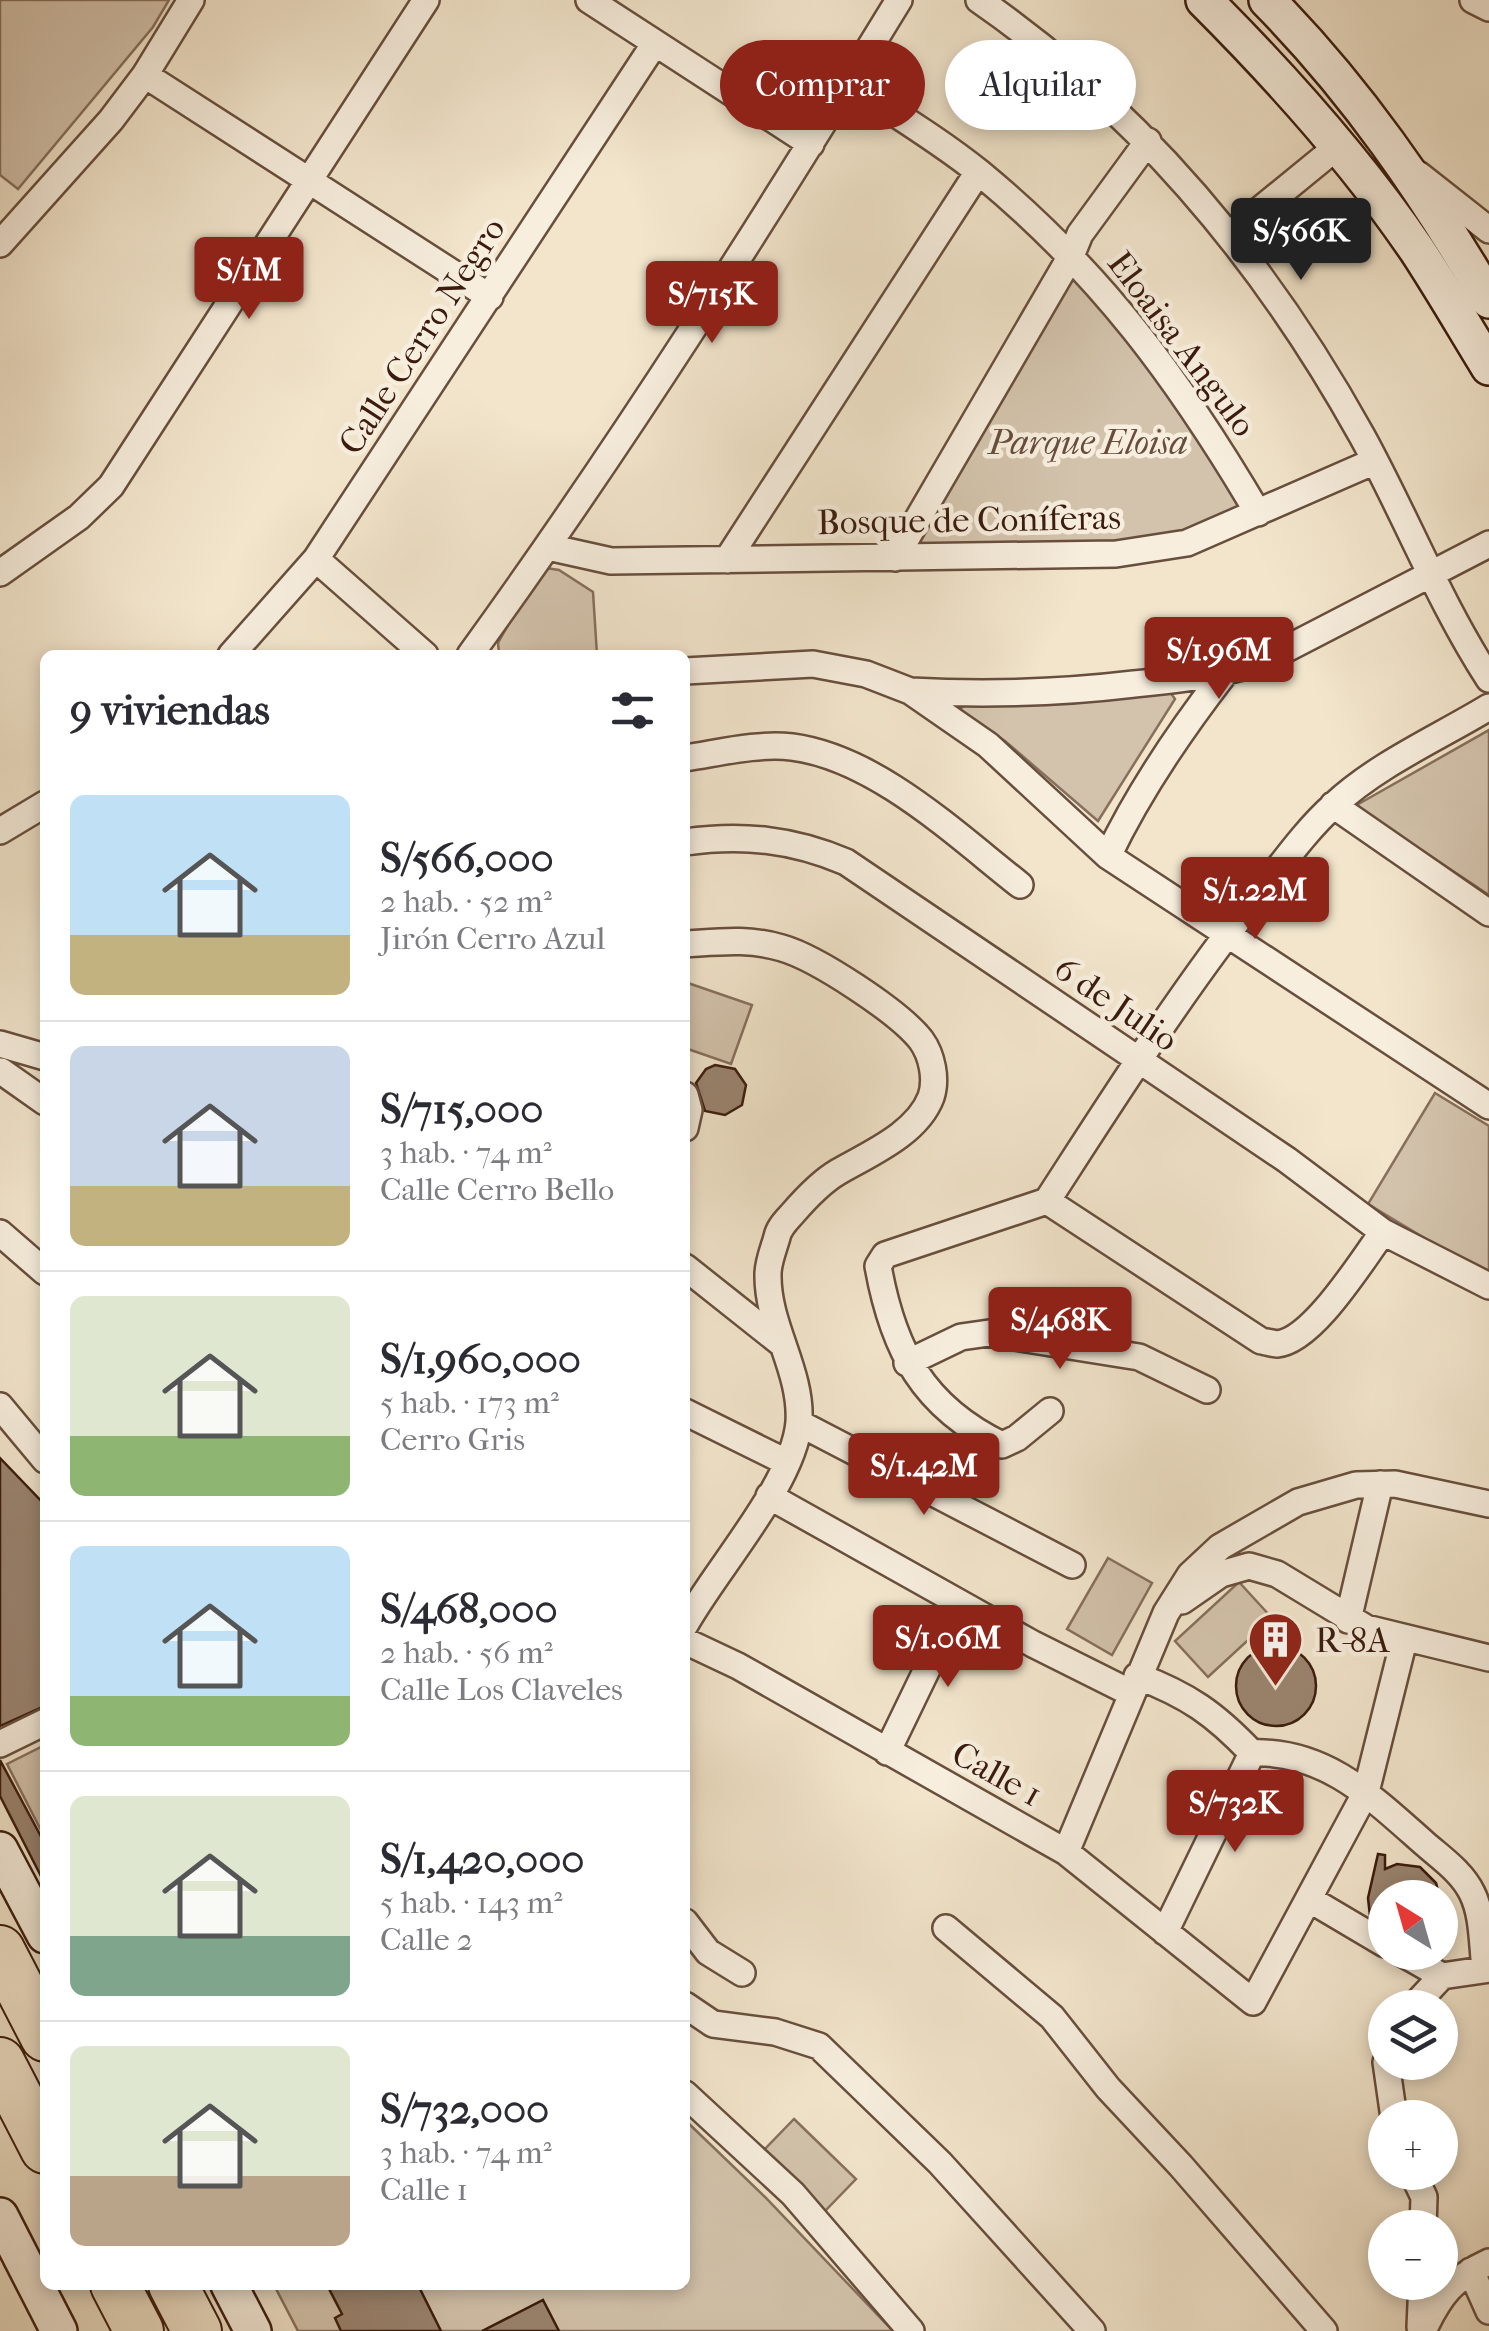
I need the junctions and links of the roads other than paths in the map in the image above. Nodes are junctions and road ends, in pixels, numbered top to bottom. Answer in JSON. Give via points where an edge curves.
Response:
{"nodes":[{"id":1,"x":191,"y":0,"type":"edge"},
{"id":2,"x":426,"y":0,"type":"edge"},
{"id":3,"x":589,"y":0,"type":"edge"},
{"id":4,"x":899,"y":0,"type":"edge"},
{"id":5,"x":978,"y":0,"type":"edge"},
{"id":6,"x":1204,"y":0,"type":"edge"},
{"id":7,"x":1267,"y":0,"type":"edge"},
{"id":8,"x":1473,"y":0,"type":"edge"},
{"id":9,"x":1489,"y":8,"type":"edge"},
{"id":10,"x":874,"y":40,"type":"edge"},
{"id":11,"x":655,"y":43,"type":"junction"},
{"id":12,"x":145,"y":75,"type":"junction"},
{"id":13,"x":819,"y":130,"type":"edge"},
{"id":14,"x":917,"y":130,"type":"edge"},
{"id":15,"x":1148,"y":141,"type":"junction"},
{"id":16,"x":810,"y":144,"type":"junction"},
{"id":17,"x":1338,"y":146,"type":"junction"},
{"id":18,"x":1405,"y":164,"type":"junction"},
{"id":19,"x":978,"y":172,"type":"junction"},
{"id":20,"x":308,"y":181,"type":"junction"},
{"id":21,"x":1489,"y":230,"type":"edge"},
{"id":22,"x":1230,"y":235,"type":"junction"},
{"id":23,"x":0,"y":244,"type":"edge"},
{"id":24,"x":1072,"y":256,"type":"junction"},
{"id":25,"x":490,"y":298,"type":"junction"},
{"id":26,"x":1489,"y":300,"type":"edge"},
{"id":27,"x":1489,"y":367,"type":"edge"},
{"id":28,"x":1376,"y":461,"type":"junction"},
{"id":29,"x":1258,"y":512,"type":"junction"},
{"id":30,"x":1489,"y":544,"type":"edge"},
{"id":31,"x":548,"y":547,"type":"junction"},
{"id":32,"x":895,"y":558,"type":"junction"},
{"id":33,"x":316,"y":560,"type":"junction"},
{"id":34,"x":727,"y":560,"type":"junction"},
{"id":35,"x":1432,"y":572,"type":"junction"},
{"id":36,"x":0,"y":573,"type":"edge"},
{"id":37,"x":235,"y":650,"type":"edge"},
{"id":38,"x":419,"y":650,"type":"edge"},
{"id":39,"x":474,"y":650,"type":"edge"},
{"id":40,"x":690,"y":670,"type":"edge"},
{"id":41,"x":1224,"y":674,"type":"junction"},
{"id":42,"x":1489,"y":678,"type":"edge"},
{"id":43,"x":910,"y":690,"type":"junction"},
{"id":44,"x":1489,"y":707,"type":"edge"},
{"id":45,"x":690,"y":757,"type":"edge"},
{"id":46,"x":1333,"y":805,"type":"junction"},
{"id":47,"x":40,"y":806,"type":"edge"},
{"id":48,"x":2,"y":823,"type":"edge"},
{"id":49,"x":690,"y":841,"type":"edge"},
{"id":50,"x":1108,"y":856,"type":"junction"},
{"id":51,"x":1020,"y":884,"type":"dead end"},
{"id":52,"x":1489,"y":913,"type":"edge"},
{"id":53,"x":1228,"y":933,"type":"junction"},
{"id":54,"x":690,"y":944,"type":"edge"},
{"id":55,"x":0,"y":1044,"type":"edge"},
{"id":56,"x":40,"y":1056,"type":"edge"},
{"id":57,"x":1138,"y":1061,"type":"junction"},
{"id":58,"x":40,"y":1068,"type":"edge"},
{"id":59,"x":1,"y":1071,"type":"edge"},
{"id":60,"x":40,"y":1098,"type":"edge"},
{"id":61,"x":1489,"y":1106,"type":"edge"},
{"id":62,"x":1048,"y":1201,"type":"junction"},
{"id":63,"x":0,"y":1232,"type":"edge"},
{"id":64,"x":1384,"y":1232,"type":"junction"},
{"id":65,"x":40,"y":1268,"type":"edge"},
{"id":66,"x":690,"y":1270,"type":"edge"},
{"id":67,"x":1489,"y":1286,"type":"edge"},
{"id":68,"x":782,"y":1344,"type":"junction"},
{"id":69,"x":907,"y":1363,"type":"junction"},
{"id":70,"x":1208,"y":1390,"type":"dead end"},
{"id":71,"x":0,"y":1406,"type":"edge"},
{"id":72,"x":1050,"y":1411,"type":"dead end"},
{"id":73,"x":690,"y":1414,"type":"edge"},
{"id":74,"x":798,"y":1423,"type":"junction"},
{"id":75,"x":40,"y":1454,"type":"edge"},
{"id":76,"x":786,"y":1462,"type":"junction"},
{"id":77,"x":1380,"y":1484,"type":"junction"},
{"id":78,"x":769,"y":1496,"type":"junction"},
{"id":79,"x":1489,"y":1504,"type":"edge"},
{"id":80,"x":1072,"y":1565,"type":"dead end"},
{"id":81,"x":693,"y":1593,"type":"edge"},
{"id":82,"x":960,"y":1603,"type":"junction"},
{"id":83,"x":1166,"y":1613,"type":"junction"},
{"id":84,"x":1348,"y":1620,"type":"junction"},
{"id":85,"x":1404,"y":1640,"type":"junction"},
{"id":86,"x":690,"y":1643,"type":"edge"},
{"id":87,"x":1489,"y":1658,"type":"edge"},
{"id":88,"x":1134,"y":1685,"type":"junction"},
{"id":89,"x":40,"y":1724,"type":"edge"},
{"id":90,"x":0,"y":1744,"type":"edge"},
{"id":91,"x":887,"y":1752,"type":"junction"},
{"id":92,"x":1252,"y":1754,"type":"junction"},
{"id":93,"x":1366,"y":1792,"type":"junction"},
{"id":94,"x":0,"y":1850,"type":"edge"},
{"id":95,"x":1066,"y":1852,"type":"junction"},
{"id":96,"x":1309,"y":1899,"type":"junction"},
{"id":97,"x":40,"y":1926,"type":"edge"},
{"id":98,"x":946,"y":1928,"type":"dead end"},
{"id":99,"x":690,"y":1929,"type":"edge"},
{"id":100,"x":1165,"y":1932,"type":"junction"},
{"id":101,"x":1368,"y":1934,"type":"edge"},
{"id":102,"x":0,"y":1950,"type":"edge"},
{"id":103,"x":1487,"y":1969,"type":"edge"},
{"id":104,"x":1432,"y":1970,"type":"edge"},
{"id":105,"x":742,"y":1973,"type":"dead end"},
{"id":106,"x":1442,"y":1976,"type":"junction"},
{"id":107,"x":1429,"y":1990,"type":"edge"},
{"id":108,"x":690,"y":2008,"type":"edge"},
{"id":109,"x":40,"y":2027,"type":"edge"},
{"id":110,"x":0,"y":2062,"type":"edge"},
{"id":111,"x":690,"y":2099,"type":"edge"},
{"id":112,"x":40,"y":2139,"type":"edge"},
{"id":113,"x":5,"y":2239,"type":"edge"},
{"id":114,"x":1480,"y":2266,"type":"edge"},
{"id":115,"x":118,"y":2290,"type":"edge"},
{"id":116,"x":176,"y":2290,"type":"edge"},
{"id":117,"x":232,"y":2290,"type":"edge"},
{"id":118,"x":1422,"y":2300,"type":"edge"},
{"id":119,"x":1489,"y":2311,"type":"edge"},
{"id":120,"x":59,"y":2331,"type":"edge"},
{"id":121,"x":139,"y":2331,"type":"edge"},
{"id":122,"x":197,"y":2331,"type":"edge"},
{"id":123,"x":253,"y":2331,"type":"edge"},
{"id":124,"x":911,"y":2331,"type":"edge"},
{"id":125,"x":1092,"y":2331,"type":"edge"},
{"id":126,"x":1324,"y":2331,"type":"edge"},
{"id":127,"x":1422,"y":2331,"type":"edge"}],
"edges":[{"from":1,"to":12,"type":"street"},
{"from":2,"to":20,"type":"street"},
{"from":3,"to":11,"type":"street"},
{"from":4,"to":10,"type":"street"},
{"from":5,"to":15,"type":"street"},
{"from":6,"to":17,"type":"main road"},
{"from":7,"to":18,"type":"main road"},
{"from":8,"to":9,"type":"street"},
{"from":11,"to":16,"type":"street"},
{"from":11,"to":25,"type":"street","name":"Calle Cerro Negro"},
{"from":12,"to":20,"type":"street"},
{"from":12,"to":23,"type":"street"},
{"from":13,"to":16,"type":"street"},
{"from":14,"to":19,"type":"street","name":"Eloaisa Angulo"},
{"from":15,"to":22,"type":"street"},
{"from":15,"to":24,"type":"street","via":[[1080,234]]},
{"from":16,"to":31,"type":"street"},
{"from":17,"to":22,"type":"street"},
{"from":17,"to":27,"type":"main road","via":[[1416,249]]},
{"from":18,"to":21,"type":"street"},
{"from":18,"to":26,"type":"main road"},
{"from":19,"to":24,"type":"street","name":"Eloaisa Angulo"},
{"from":19,"to":34,"type":"street"},
{"from":20,"to":25,"type":"street"},
{"from":20,"to":36,"type":"street","via":[[111,486],[80,517]]},
{"from":22,"to":28,"type":"street","via":[[1300,332]]},
{"from":24,"to":29,"type":"street","name":"Eloaisa Angulo","via":[[1180,386]]},
{"from":24,"to":32,"type":"street"},
{"from":25,"to":33,"type":"street","name":"Calle Cerro Negro"},
{"from":28,"to":29,"type":"street","name":"Bosque de Coníferas"},
{"from":28,"to":35,"type":"street"},
{"from":29,"to":32,"type":"street","name":"Bosque de Coníferas","via":[[1187,544],[1116,554]]},
{"from":30,"to":35,"type":"street"},
{"from":31,"to":34,"type":"street","name":"Bosque de Coníferas","via":[[611,561]]},
{"from":31,"to":39,"type":"street"},
{"from":32,"to":34,"type":"street","name":"Bosque de Coníferas"},
{"from":33,"to":37,"type":"street","name":"Calle Cerro Negro"},
{"from":33,"to":38,"type":"street"},
{"from":35,"to":41,"type":"street","via":[[1263,661]]},
{"from":35,"to":42,"type":"street"},
{"from":40,"to":43,"type":"street","via":[[813,664]]},
{"from":41,"to":43,"type":"street","via":[[1059,692]]},
{"from":41,"to":50,"type":"street","via":[[1127,816]]},
{"from":43,"to":50,"type":"street","via":[[988,745]]},
{"from":44,"to":46,"type":"street"},
{"from":45,"to":51,"type":"street","via":[[768,746],[822,754],[864,771]]},
{"from":46,"to":52,"type":"street"},
{"from":46,"to":53,"type":"street"},
{"from":47,"to":48,"type":"street"},
{"from":49,"to":57,"type":"street","name":"6 de Julio","via":[[775,840],[846,862]]},
{"from":50,"to":53,"type":"street"},
{"from":53,"to":57,"type":"street"},
{"from":53,"to":61,"type":"street"},
{"from":54,"to":68,"type":"street","via":[[747,940],[786,949],[878,1003],[920,1040],[934,1066],[930,1098],[908,1128],[835,1174],[778,1230],[768,1274]]},
{"from":55,"to":56,"type":"street"},
{"from":57,"to":62,"type":"street"},
{"from":57,"to":64,"type":"street","name":"6 de Julio"},
{"from":58,"to":59,"type":"street"},
{"from":59,"to":60,"type":"street"},
{"from":62,"to":64,"type":"street","via":[[1261,1341],[1276,1344],[1311,1325]]},
{"from":62,"to":69,"type":"street","via":[[880,1259],[883,1294]]},
{"from":63,"to":65,"type":"street"},
{"from":64,"to":67,"type":"street","name":"6 de Julio"},
{"from":66,"to":68,"type":"street"},
{"from":68,"to":74,"type":"street","via":[[794,1374]]},
{"from":69,"to":70,"type":"street","via":[[961,1337],[989,1333],[1139,1357]]},
{"from":69,"to":72,"type":"street","via":[[969,1430],[1002,1446]]},
{"from":71,"to":75,"type":"street"},
{"from":73,"to":76,"type":"street"},
{"from":74,"to":76,"type":"street"},
{"from":74,"to":80,"type":"street"},
{"from":76,"to":78,"type":"street"},
{"from":77,"to":79,"type":"street"},
{"from":77,"to":83,"type":"street","via":[[1298,1502],[1256,1525],[1190,1575]]},
{"from":77,"to":84,"type":"street"},
{"from":78,"to":81,"type":"street"},
{"from":78,"to":82,"type":"street"},
{"from":82,"to":88,"type":"street"},
{"from":82,"to":91,"type":"street"},
{"from":83,"to":84,"type":"street","via":[[1221,1574],[1249,1566],[1277,1574]]},
{"from":83,"to":88,"type":"street"},
{"from":84,"to":85,"type":"street"},
{"from":85,"to":87,"type":"street"},
{"from":85,"to":93,"type":"street"},
{"from":86,"to":91,"type":"street","name":"Calle 1"},
{"from":88,"to":92,"type":"street","via":[[1193,1700]]},
{"from":88,"to":95,"type":"street"},
{"from":89,"to":90,"type":"street"},
{"from":91,"to":95,"type":"street","name":"Calle 1"},
{"from":92,"to":93,"type":"street","via":[[1318,1763]]},
{"from":92,"to":100,"type":"street"},
{"from":93,"to":96,"type":"street"},
{"from":93,"to":103,"type":"street","via":[[1462,1876],[1478,1908]]},
{"from":94,"to":97,"type":"main road"},
{"from":95,"to":100,"type":"street","name":"Calle 1"},
{"from":96,"to":100,"type":"street","name":"Calle 1","via":[[1253,2002]]},
{"from":96,"to":101,"type":"street"},
{"from":98,"to":126,"type":"street","via":[[1052,2016]]},
{"from":99,"to":105,"type":"street","via":[[708,1952]]},
{"from":102,"to":109,"type":"highway"},
{"from":103,"to":106,"type":"street"},
{"from":104,"to":106,"type":"street"},
{"from":106,"to":107,"type":"street"},
{"from":108,"to":125,"type":"street","via":[[713,2024],[819,2046],[940,2164]]},
{"from":110,"to":112,"type":"highway"},
{"from":111,"to":124,"type":"street","via":[[792,2194]]},
{"from":113,"to":120,"type":"main road"},
{"from":114,"to":119,"type":"street"},
{"from":114,"to":127,"type":"street","via":[[1439,2297]]},
{"from":115,"to":121,"type":"highway"},
{"from":116,"to":122,"type":"highway"},
{"from":117,"to":123,"type":"main road"},
{"from":118,"to":127,"type":"street"}]}
